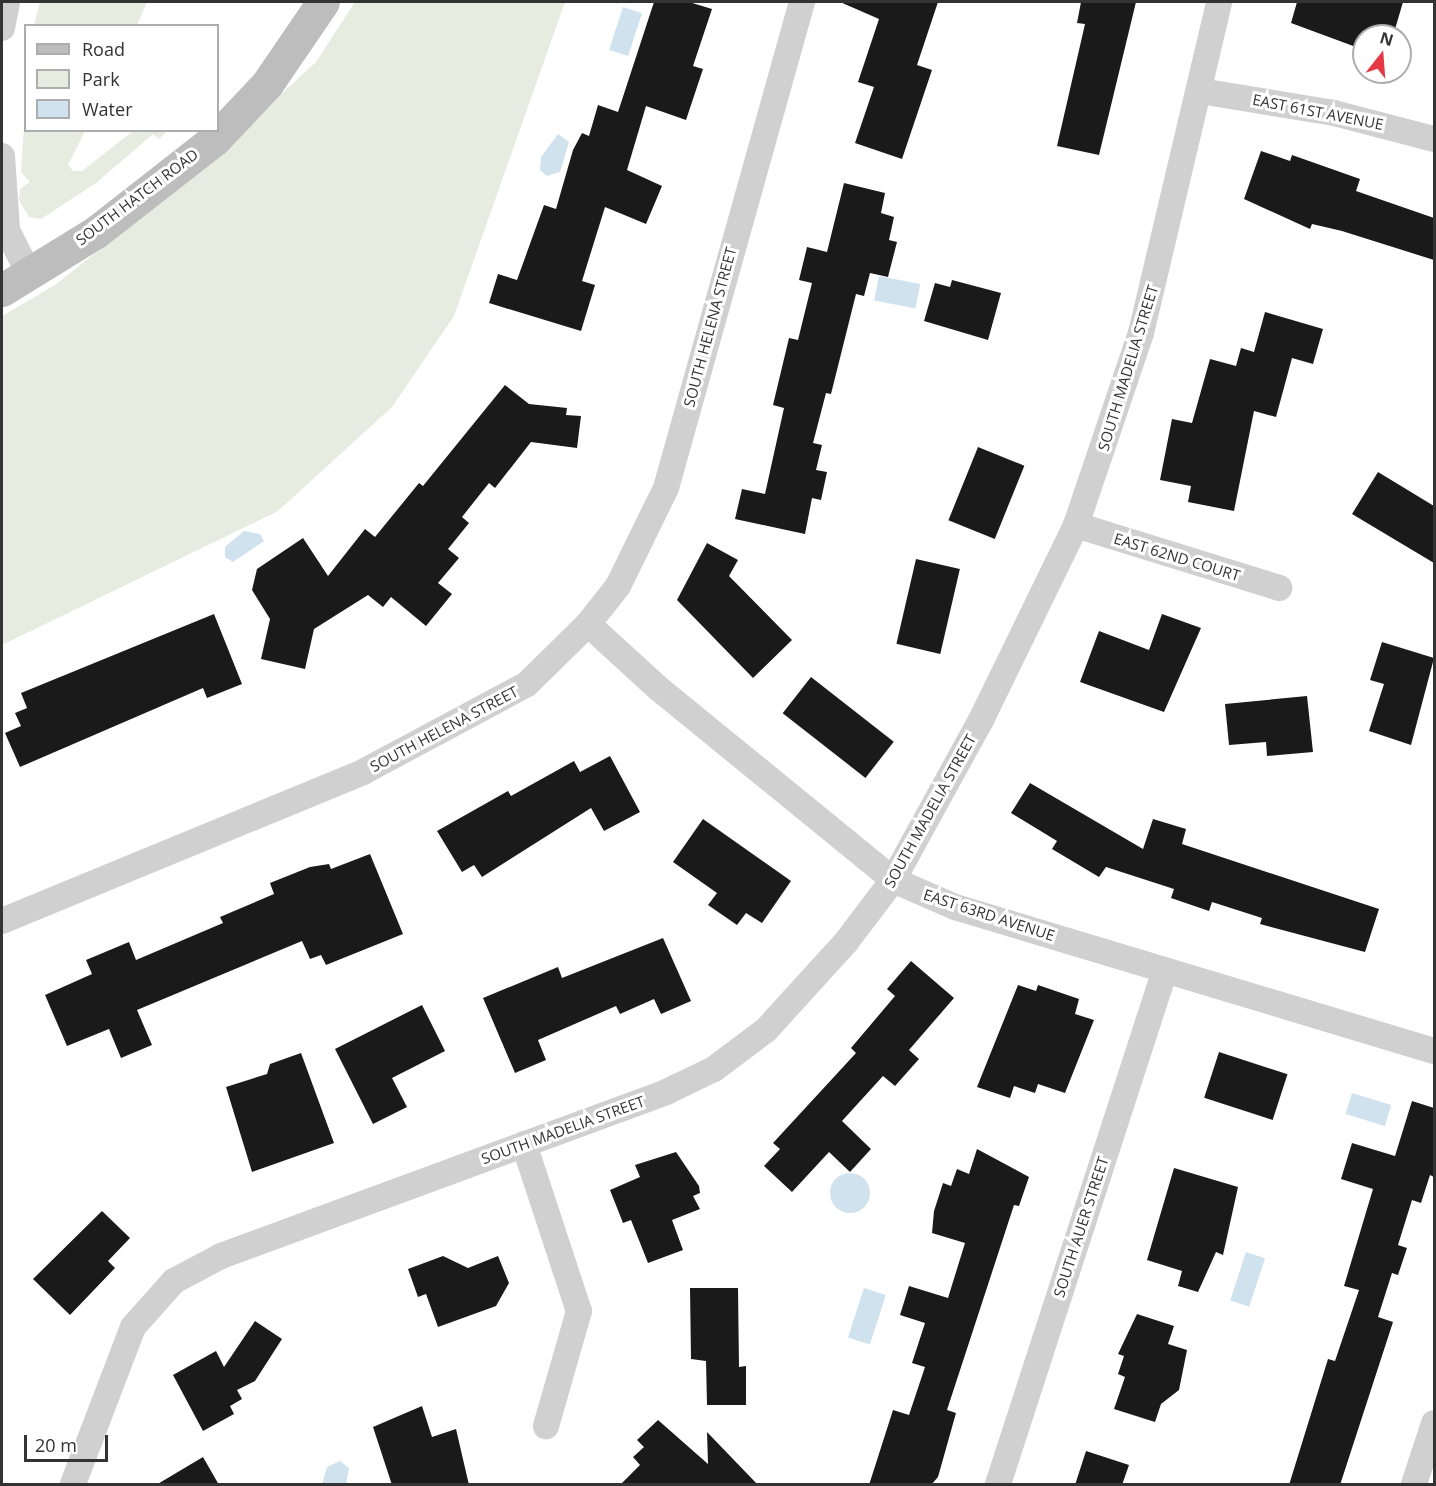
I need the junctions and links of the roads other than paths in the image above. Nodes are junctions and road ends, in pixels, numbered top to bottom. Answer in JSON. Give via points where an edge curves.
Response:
{"nodes":[{"id":1,"x":7,"y":2,"type":"edge"},
{"id":2,"x":323,"y":2,"type":"edge"},
{"id":3,"x":802,"y":2,"type":"edge"},
{"id":4,"x":1219,"y":2,"type":"edge"},
{"id":5,"x":2,"y":28,"type":"edge"},
{"id":6,"x":1200,"y":91,"type":"junction"},
{"id":7,"x":1434,"y":138,"type":"edge"},
{"id":8,"x":2,"y":156,"type":"edge"},
{"id":9,"x":15,"y":281,"type":"edge"},
{"id":10,"x":1076,"y":525,"type":"junction"},
{"id":11,"x":1279,"y":588,"type":"dead end"},
{"id":12,"x":588,"y":624,"type":"junction"},
{"id":13,"x":893,"y":880,"type":"junction"},
{"id":14,"x":2,"y":921,"type":"edge"},
{"id":15,"x":1165,"y":970,"type":"junction"},
{"id":16,"x":1434,"y":1050,"type":"edge"},
{"id":17,"x":524,"y":1144,"type":"junction"},
{"id":18,"x":1434,"y":1424,"type":"edge"},
{"id":19,"x":546,"y":1426,"type":"dead end"},
{"id":20,"x":1429,"y":1461,"type":"edge"},
{"id":21,"x":73,"y":1485,"type":"edge"},
{"id":22,"x":998,"y":1485,"type":"edge"},
{"id":23,"x":1414,"y":1485,"type":"edge"}],
"edges":[{"from":1,"to":5,"type":"street"},
{"from":2,"to":9,"type":"main road","name":"SOUTH HATCH ROAD","via":[[267,84],[215,139],[96,232]]},
{"from":3,"to":12,"type":"street","name":"SOUTH HELENA STREET","via":[[666,488],[618,586]]},
{"from":4,"to":6,"type":"street","name":"SOUTH MADELIA STREET"},
{"from":6,"to":7,"type":"street","name":"EAST 61ST AVENUE","via":[[1334,112]]},
{"from":6,"to":10,"type":"street","name":"SOUTH MADELIA STREET","via":[[1142,333]]},
{"from":8,"to":9,"type":"street"},
{"from":10,"to":11,"type":"street","name":"EAST 62ND COURT"},
{"from":10,"to":13,"type":"street","name":"SOUTH MADELIA STREET"},
{"from":12,"to":13,"type":"street","name":"EAST 63RD AVENUE","via":[[658,688]]},
{"from":12,"to":14,"type":"street","name":"SOUTH HELENA STREET","via":[[527,684],[384,762]]},
{"from":13,"to":15,"type":"street","name":"EAST 63RD AVENUE","via":[[955,907]]},
{"from":13,"to":17,"type":"street","name":"SOUTH MADELIA STREET","via":[[846,942],[741,1052],[666,1092]]},
{"from":15,"to":16,"type":"street","name":"EAST 63RD AVENUE"},
{"from":15,"to":22,"type":"street","name":"SOUTH AUER STREET"},
{"from":17,"to":19,"type":"street","via":[[579,1311]]},
{"from":17,"to":21,"type":"street","name":"SOUTH MADELIA STREET","via":[[221,1256],[174,1281],[133,1327]]},
{"from":18,"to":20,"type":"street"},
{"from":20,"to":23,"type":"street"}]}
